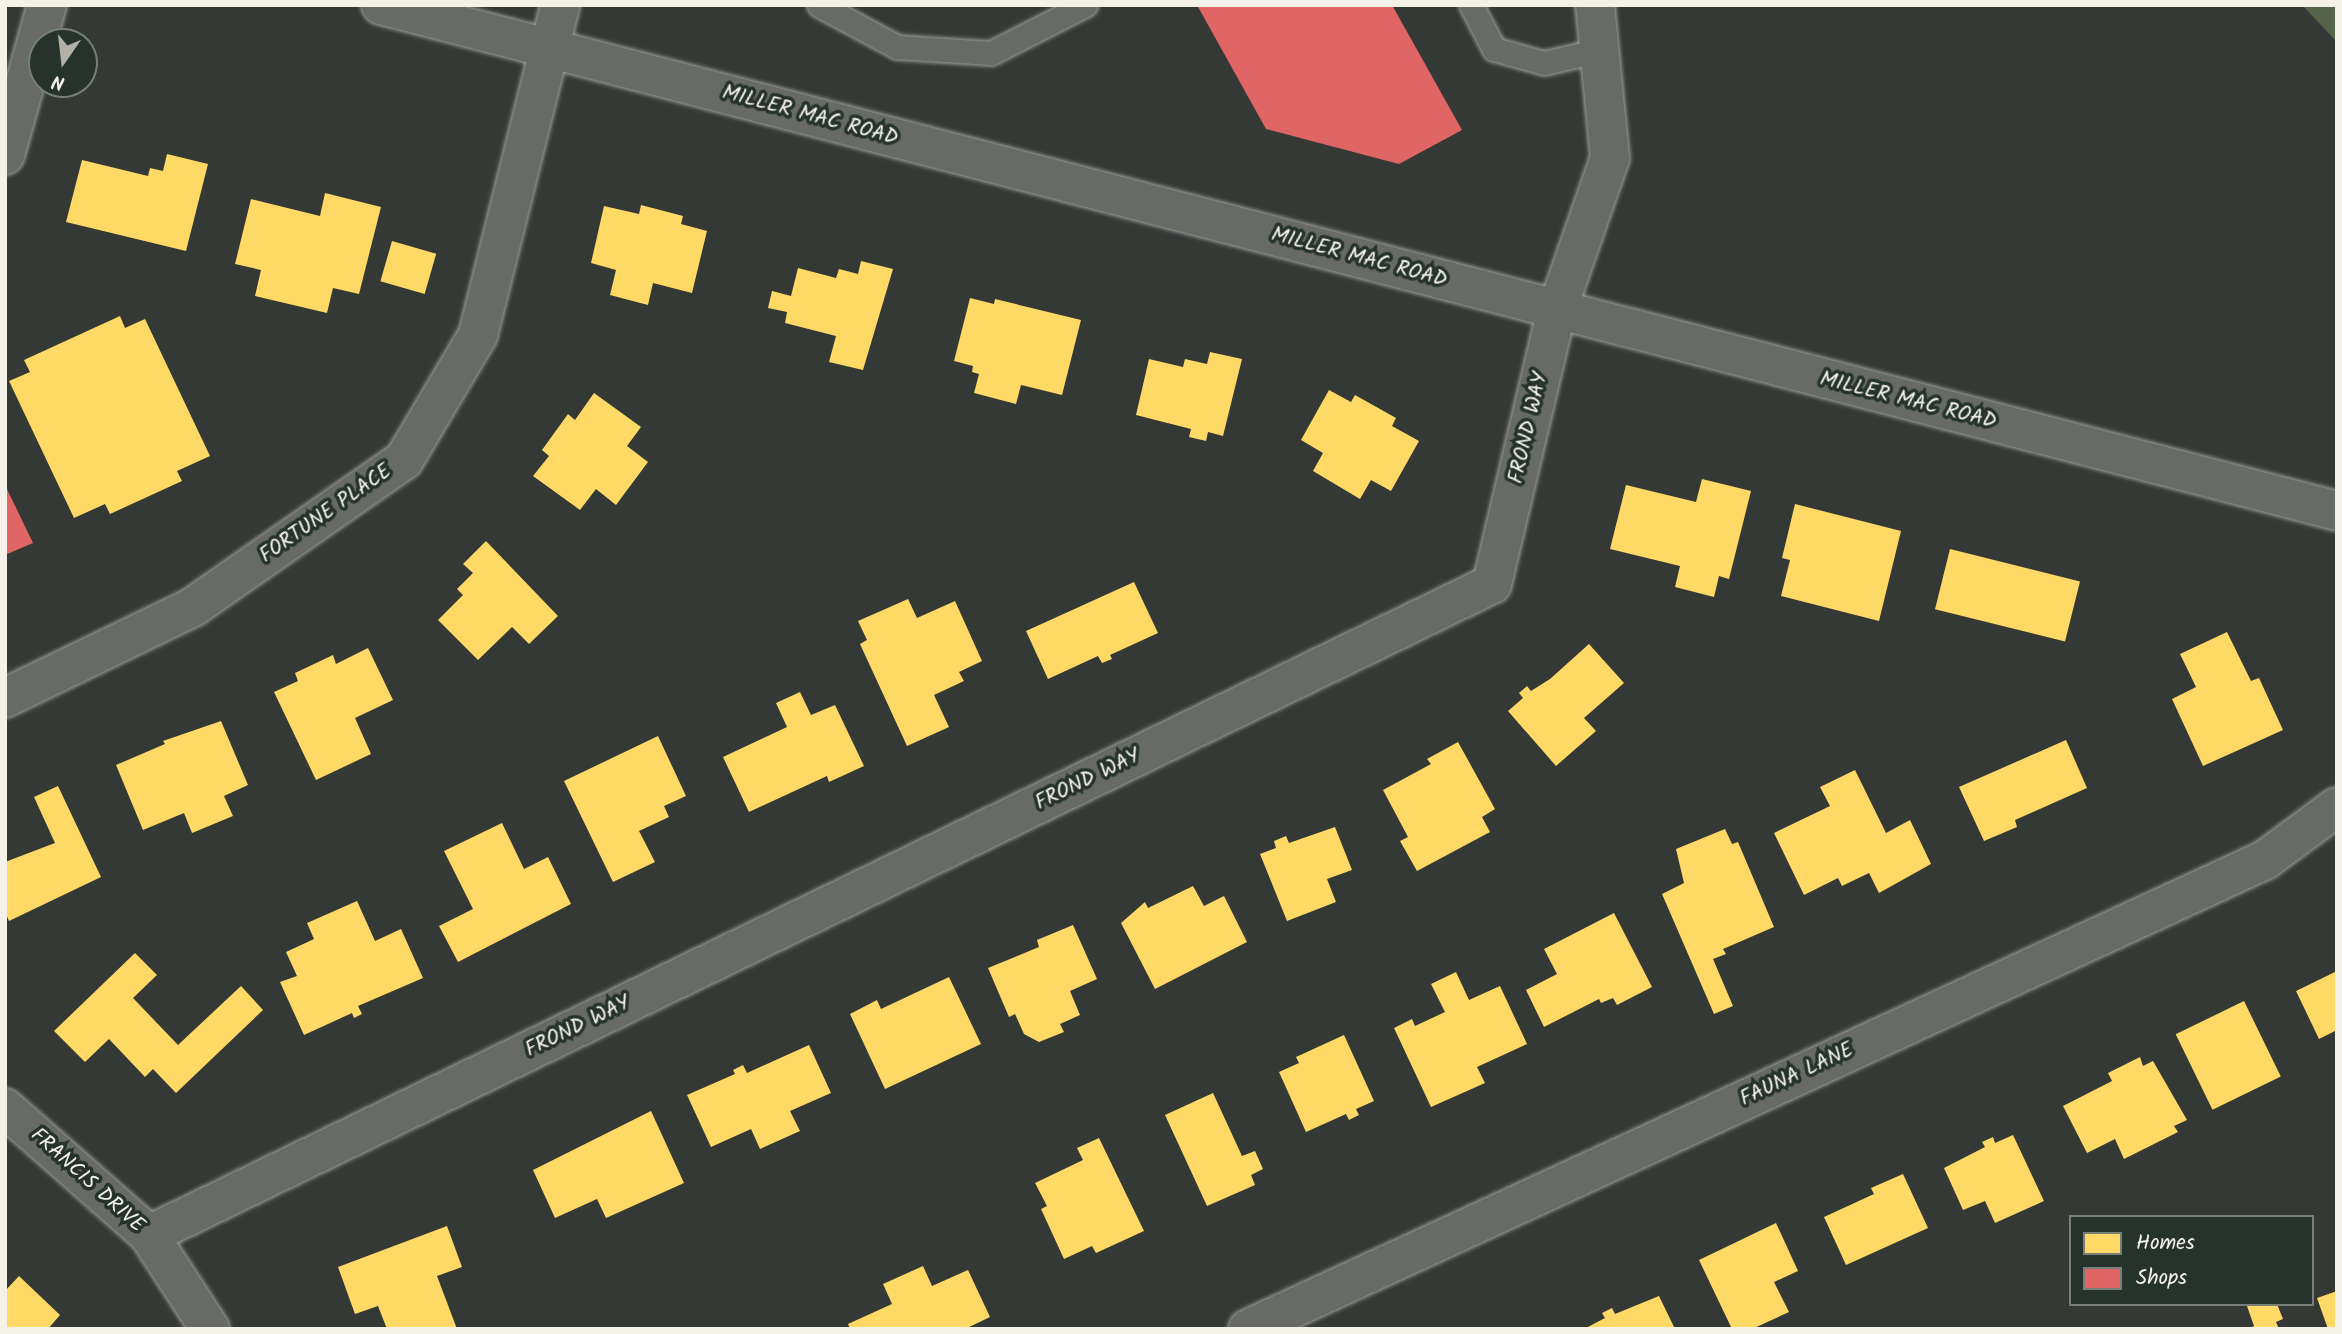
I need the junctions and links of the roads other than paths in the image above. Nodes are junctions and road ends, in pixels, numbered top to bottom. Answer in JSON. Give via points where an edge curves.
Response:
{"nodes":[{"id":1,"x":47,"y":5,"type":"edge"},
{"id":2,"x":381,"y":5,"type":"edge"},
{"id":3,"x":560,"y":5,"type":"edge"},
{"id":4,"x":818,"y":5,"type":"edge"},
{"id":5,"x":1085,"y":5,"type":"edge"},
{"id":6,"x":1471,"y":5,"type":"edge"},
{"id":7,"x":1595,"y":5,"type":"edge"},
{"id":8,"x":546,"y":47,"type":"junction"},
{"id":9,"x":1600,"y":50,"type":"junction"},
{"id":10,"x":5,"y":155,"type":"edge"},
{"id":11,"x":1557,"y":310,"type":"junction"},
{"id":12,"x":2337,"y":511,"type":"edge"},
{"id":13,"x":5,"y":698,"type":"edge"},
{"id":14,"x":2337,"y":807,"type":"edge"},
{"id":15,"x":5,"y":1108,"type":"edge"},
{"id":16,"x":149,"y":1236,"type":"junction"},
{"id":17,"x":210,"y":1329,"type":"edge"},
{"id":18,"x":1248,"y":1329,"type":"edge"}],
"edges":[{"from":1,"to":10,"type":"street"},
{"from":2,"to":8,"type":"street","name":"MILLER MAC ROAD"},
{"from":3,"to":8,"type":"street","name":"FORTUNE PLACE"},
{"from":4,"to":5,"type":"lane","via":[[897,47],[991,53]]},
{"from":6,"to":9,"type":"lane","via":[[1494,49],[1544,63]]},
{"from":7,"to":9,"type":"street","name":"FROND WAY"},
{"from":8,"to":11,"type":"street","name":"MILLER MAC ROAD"},
{"from":8,"to":13,"type":"street","name":"FORTUNE PLACE","via":[[478,335],[404,460],[193,607]]},
{"from":9,"to":11,"type":"street","name":"FROND WAY","via":[[1610,158]]},
{"from":11,"to":12,"type":"street","name":"MILLER MAC ROAD"},
{"from":11,"to":16,"type":"street","name":"FROND WAY","via":[[1492,584]]},
{"from":14,"to":18,"type":"street","name":"FAUNA LANE","via":[[2265,860]]},
{"from":15,"to":16,"type":"street","name":"FRANCIS DRIVE"},
{"from":16,"to":17,"type":"street","name":"FRANCIS DRIVE"}]}
